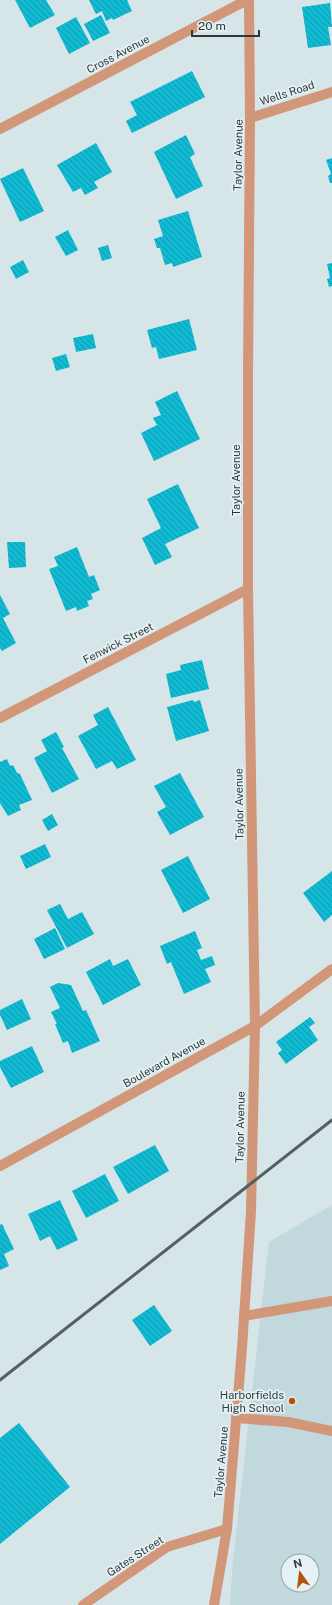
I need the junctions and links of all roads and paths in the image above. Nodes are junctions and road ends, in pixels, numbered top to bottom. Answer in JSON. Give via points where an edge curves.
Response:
{"nodes":[{"id":1,"x":248,"y":0,"type":"edge"},
{"id":2,"x":332,"y":92,"type":"edge"},
{"id":3,"x":250,"y":118,"type":"junction"},
{"id":4,"x":0,"y":129,"type":"edge"},
{"id":5,"x":248,"y":589,"type":"junction"},
{"id":6,"x":0,"y":718,"type":"edge"},
{"id":7,"x":332,"y":969,"type":"edge"},
{"id":8,"x":255,"y":1026,"type":"junction"},
{"id":9,"x":0,"y":1166,"type":"edge"},
{"id":10,"x":332,"y":1301,"type":"edge"},
{"id":11,"x":244,"y":1316,"type":"junction"},
{"id":12,"x":236,"y":1418,"type":"junction"},
{"id":13,"x":332,"y":1430,"type":"edge"},
{"id":14,"x":227,"y":1529,"type":"junction"},
{"id":15,"x":83,"y":1605,"type":"edge"},
{"id":16,"x":214,"y":1605,"type":"edge"}],
"edges":[{"from":1,"to":3,"type":"street","name":"Taylor Avenue"},
{"from":1,"to":4,"type":"street","name":"Cross Avenue"},
{"from":2,"to":3,"type":"street","name":"Wells Road"},
{"from":3,"to":5,"type":"street","name":"Taylor Avenue"},
{"from":5,"to":6,"type":"street","name":"Fenwick Street"},
{"from":5,"to":8,"type":"street","name":"Taylor Avenue"},
{"from":7,"to":8,"type":"street","name":"Boulevard Avenue"},
{"from":8,"to":9,"type":"street","name":"Boulevard Avenue"},
{"from":8,"to":11,"type":"street","name":"Taylor Avenue","via":[[251,1211]]},
{"from":10,"to":11,"type":"street"},
{"from":11,"to":12,"type":"street","name":"Taylor Avenue"},
{"from":12,"to":13,"type":"street","via":[[288,1422]]},
{"from":12,"to":14,"type":"street","name":"Taylor Avenue"},
{"from":14,"to":15,"type":"street","name":"Gates Street","via":[[167,1547]]},
{"from":14,"to":16,"type":"street","name":"Taylor Avenue"}]}
